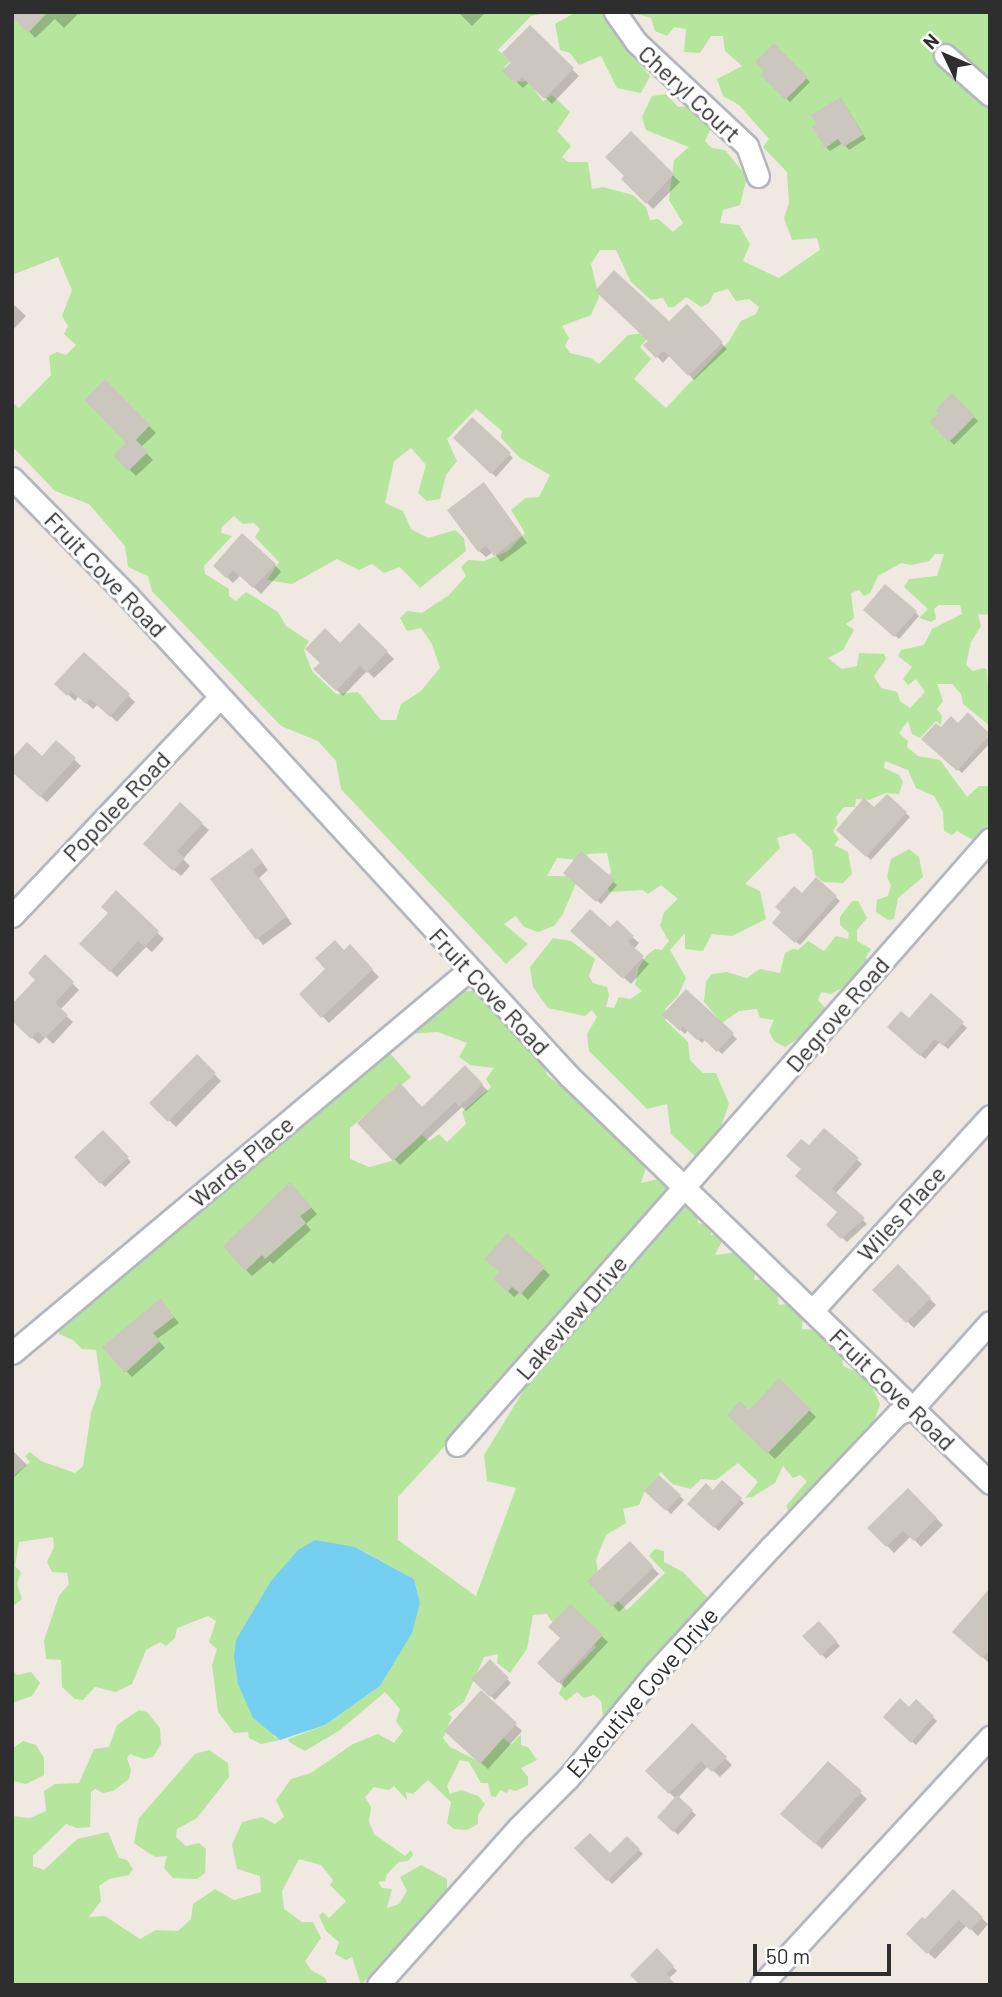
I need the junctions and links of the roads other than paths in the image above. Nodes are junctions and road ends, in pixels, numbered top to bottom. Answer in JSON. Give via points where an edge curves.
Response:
{"nodes":[{"id":1,"x":615,"y":12,"type":"edge"},
{"id":2,"x":945,"y":55,"type":"dead end"},
{"id":3,"x":990,"y":95,"type":"edge"},
{"id":4,"x":758,"y":176,"type":"dead end"},
{"id":5,"x":12,"y":478,"type":"edge"},
{"id":6,"x":220,"y":697,"type":"junction"},
{"id":7,"x":990,"y":839,"type":"edge"},
{"id":8,"x":12,"y":916,"type":"edge"},
{"id":9,"x":469,"y":970,"type":"junction"},
{"id":10,"x":990,"y":1116,"type":"edge"},
{"id":11,"x":684,"y":1188,"type":"junction"},
{"id":12,"x":812,"y":1311,"type":"junction"},
{"id":13,"x":990,"y":1322,"type":"edge"},
{"id":14,"x":12,"y":1353,"type":"edge"},
{"id":15,"x":913,"y":1408,"type":"junction"},
{"id":16,"x":457,"y":1445,"type":"dead end"},
{"id":17,"x":990,"y":1483,"type":"edge"},
{"id":18,"x":990,"y":1737,"type":"edge"},
{"id":19,"x":378,"y":1985,"type":"edge"},
{"id":20,"x":761,"y":1985,"type":"edge"}],
"edges":[{"from":1,"to":4,"type":"street","name":"Cheryl Court","via":[[636,42],[747,146]]},
{"from":2,"to":3,"type":"street"},
{"from":5,"to":6,"type":"street","name":"Fruit Cove Road"},
{"from":6,"to":8,"type":"street","name":"Popolee Road"},
{"from":6,"to":9,"type":"street","name":"Fruit Cove Road"},
{"from":7,"to":11,"type":"street","name":"Degrove Road"},
{"from":9,"to":11,"type":"street","name":"Fruit Cove Road"},
{"from":9,"to":14,"type":"street","name":"Wards Place"},
{"from":10,"to":12,"type":"street","name":"Wiles Place"},
{"from":11,"to":12,"type":"street","name":"Fruit Cove Road"},
{"from":11,"to":16,"type":"street","name":"Lakeview Drive"},
{"from":12,"to":15,"type":"street","name":"Fruit Cove Road"},
{"from":13,"to":15,"type":"street","name":"Executive Cove Drive"},
{"from":15,"to":17,"type":"street","name":"Fruit Cove Road"},
{"from":15,"to":19,"type":"street","name":"Executive Cove Drive","via":[[897,1414],[770,1548]]},
{"from":18,"to":20,"type":"street"}]}
